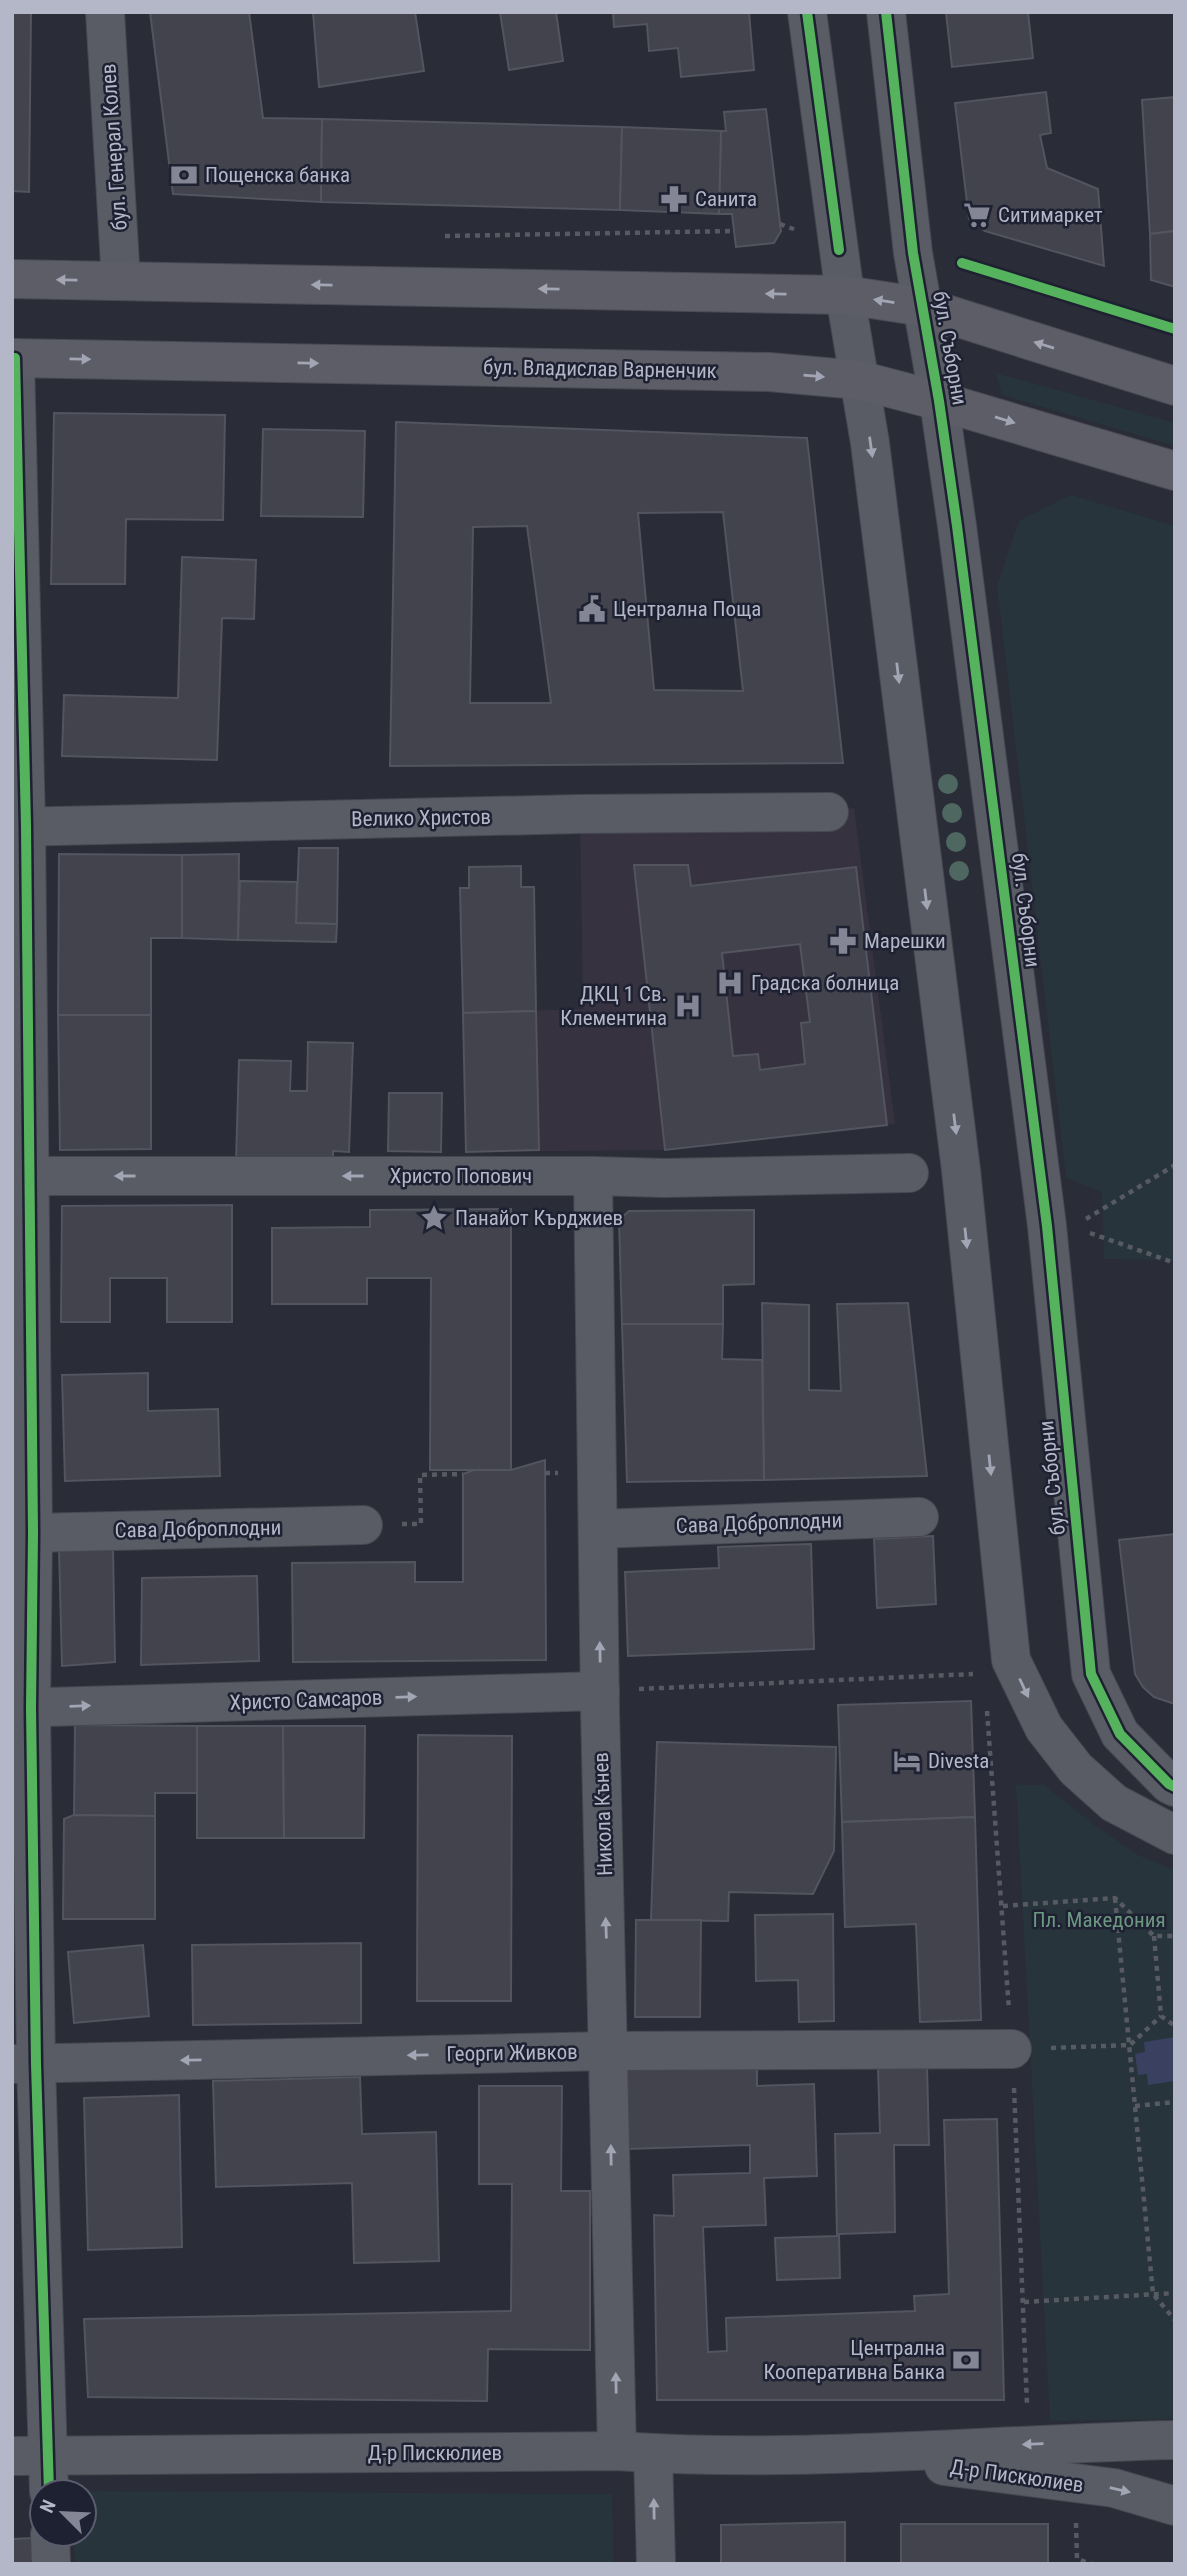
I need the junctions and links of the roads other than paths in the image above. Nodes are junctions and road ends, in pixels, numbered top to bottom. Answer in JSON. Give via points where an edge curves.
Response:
{"nodes":[{"id":1,"x":105,"y":12,"type":"edge"},
{"id":2,"x":807,"y":12,"type":"edge"},
{"id":3,"x":886,"y":12,"type":"edge"},
{"id":4,"x":12,"y":279,"type":"edge"},
{"id":5,"x":121,"y":281,"type":"junction"},
{"id":6,"x":845,"y":295,"type":"junction"},
{"id":7,"x":924,"y":307,"type":"junction"},
{"id":8,"x":14,"y":358,"type":"edge"},
{"id":9,"x":859,"y":380,"type":"junction"},
{"id":10,"x":1175,"y":386,"type":"edge"},
{"id":11,"x":939,"y":401,"type":"junction"},
{"id":12,"x":1175,"y":471,"type":"edge"},
{"id":13,"x":829,"y":812,"type":"dead end"},
{"id":14,"x":19,"y":827,"type":"edge"},
{"id":15,"x":909,"y":1173,"type":"dead end"},
{"id":16,"x":21,"y":1176,"type":"edge"},
{"id":17,"x":593,"y":1176,"type":"junction"},
{"id":18,"x":919,"y":1517,"type":"dead end"},
{"id":19,"x":363,"y":1525,"type":"road end"},
{"id":20,"x":598,"y":1529,"type":"junction"},
{"id":21,"x":33,"y":1533,"type":"junction"},
{"id":22,"x":600,"y":1691,"type":"junction"},
{"id":23,"x":22,"y":1708,"type":"edge"},
{"id":24,"x":1175,"y":1787,"type":"edge"},
{"id":25,"x":1175,"y":1835,"type":"edge"},
{"id":26,"x":1012,"y":2049,"type":"road end"},
{"id":27,"x":609,"y":2051,"type":"junction"},
{"id":28,"x":24,"y":2064,"type":"edge"},
{"id":29,"x":1175,"y":2440,"type":"edge"},
{"id":30,"x":635,"y":2452,"type":"junction"},
{"id":31,"x":858,"y":2455,"type":"junction"},
{"id":32,"x":36,"y":2468,"type":"edge"},
{"id":33,"x":1175,"y":2506,"type":"edge"},
{"id":34,"x":656,"y":2564,"type":"edge"}],
"edges":[{"from":1,"to":5,"type":"street","name":"бул. Генерал Колев"},
{"from":2,"to":6,"type":"street"},
{"from":3,"to":7,"type":"street","name":"бул. Съборни","via":[[913,253]]},
{"from":5,"to":4,"type":"main road","one_way":true},
{"from":6,"to":5,"type":"main road","one_way":true},
{"from":7,"to":6,"type":"main road","one_way":true},
{"from":6,"to":9,"type":"street"},
{"from":10,"to":7,"type":"main road","one_way":true},
{"from":7,"to":11,"type":"street","name":"бул. Съборни"},
{"from":8,"to":9,"type":"main road","name":"бул. Владислав Варненчик","one_way":true,"via":[[756,372]]},
{"from":8,"to":14,"type":"street"},
{"from":9,"to":11,"type":"main road","name":"бул. Владислав Варненчик"},
{"from":9,"to":25,"type":"street","one_way":true,"via":[[961,1170],[1011,1660],[1044,1728],[1076,1769],[1114,1803]]},
{"from":11,"to":12,"type":"main road","name":"бул. Владислав Варненчик","one_way":true},
{"from":11,"to":24,"type":"street","name":"бул. Съборни","via":[[1047,1226],[1091,1674],[1120,1734]]},
{"from":13,"to":14,"type":"street","name":"Велико Христов"},
{"from":14,"to":16,"type":"street"},
{"from":15,"to":17,"type":"street","name":"Христо Попович"},
{"from":17,"to":16,"type":"street","name":"Христо Попович","one_way":true},
{"from":16,"to":21,"type":"street"},
{"from":17,"to":20,"type":"street","name":"Никола Кънев"},
{"from":18,"to":20,"type":"street","name":"Сава Доброплодни"},
{"from":19,"to":21,"type":"street","name":"Сава Доброплодни"},
{"from":22,"to":20,"type":"street","name":"Никола Кънев","one_way":true},
{"from":21,"to":23,"type":"street"},
{"from":23,"to":22,"type":"street","name":"Христо Самсаров","one_way":true},
{"from":27,"to":22,"type":"street","name":"Никола Кънев","one_way":true},
{"from":23,"to":28,"type":"street"},
{"from":26,"to":27,"type":"street","name":"Георги Живков"},
{"from":27,"to":28,"type":"street","name":"Георги Живков","one_way":true},
{"from":30,"to":27,"type":"street","name":"Никола Кънев","one_way":true},
{"from":28,"to":32,"type":"street"},
{"from":29,"to":31,"type":"street","name":"Д-р Пискюлиев","one_way":true},
{"from":30,"to":31,"type":"street","name":"Д-р Пискюлиев"},
{"from":30,"to":32,"type":"street","name":"Д-р Пискюлиев"},
{"from":34,"to":30,"type":"street","name":"Никола Кънев","one_way":true},
{"from":31,"to":33,"type":"street","name":"Д-р Пискюлиев","one_way":true,"via":[[1114,2488]]}]}
